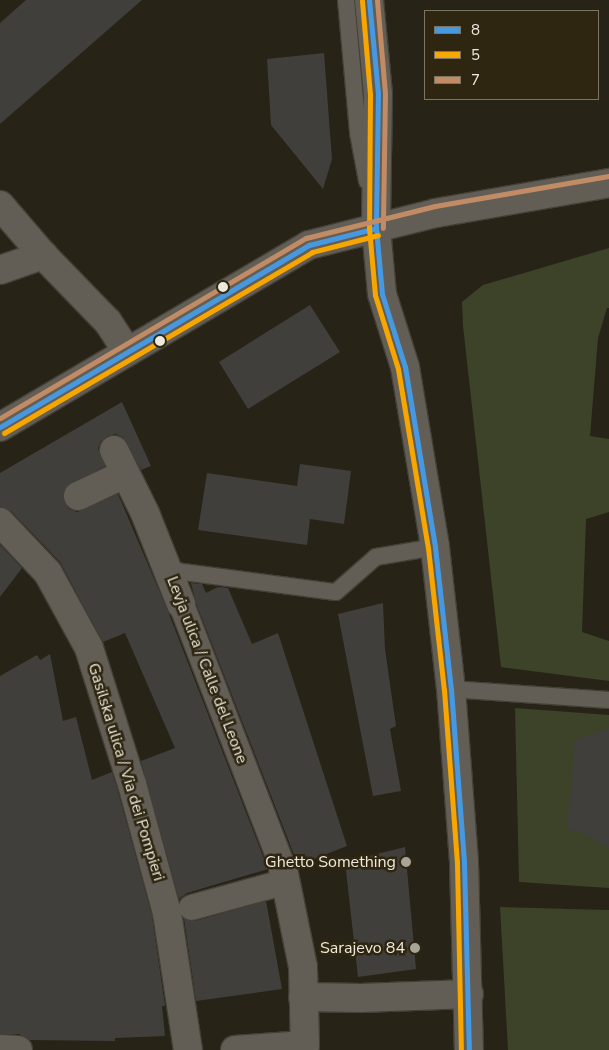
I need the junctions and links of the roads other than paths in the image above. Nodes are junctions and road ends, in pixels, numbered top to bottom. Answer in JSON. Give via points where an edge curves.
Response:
{"nodes":[{"id":1,"x":346,"y":0,"type":"edge"},
{"id":2,"x":369,"y":0,"type":"edge"},
{"id":3,"x":609,"y":183,"type":"edge"},
{"id":4,"x":0,"y":205,"type":"edge"},
{"id":5,"x":376,"y":228,"type":"junction"},
{"id":6,"x":43,"y":255,"type":"junction"},
{"id":7,"x":0,"y":270,"type":"edge"},
{"id":8,"x":127,"y":351,"type":"junction"},
{"id":9,"x":0,"y":427,"type":"edge"},
{"id":10,"x":78,"y":496,"type":"dead end"},
{"id":11,"x":0,"y":522,"type":"edge"},
{"id":12,"x":434,"y":547,"type":"junction"},
{"id":13,"x":168,"y":570,"type":"junction"},
{"id":14,"x":181,"y":604,"type":"joint"},
{"id":15,"x":451,"y":689,"type":"junction"},
{"id":16,"x":609,"y":700,"type":"edge"},
{"id":17,"x":284,"y":875,"type":"junction"},
{"id":18,"x":191,"y":908,"type":"dead end"},
{"id":19,"x":469,"y":994,"type":"junction"},
{"id":20,"x":303,"y":997,"type":"junction"},
{"id":21,"x":305,"y":1048,"type":"edge"},
{"id":22,"x":0,"y":1049,"type":"edge"},
{"id":23,"x":18,"y":1050,"type":"edge"},
{"id":24,"x":188,"y":1050,"type":"edge"},
{"id":25,"x":234,"y":1050,"type":"edge"},
{"id":26,"x":469,"y":1050,"type":"edge"}],
"edges":[{"from":1,"to":5,"type":"lane","via":[[358,133]]},
{"from":2,"to":5,"type":"street","via":[[378,94]]},
{"from":3,"to":5,"type":"street","via":[[436,213]]},
{"from":4,"to":6,"type":"street"},
{"from":5,"to":8,"type":"street","via":[[309,245]]},
{"from":5,"to":12,"type":"street","via":[[382,294],[406,367]]},
{"from":6,"to":7,"type":"street"},
{"from":6,"to":8,"type":"street","via":[[108,322]]},
{"from":8,"to":9,"type":"street"},
{"from":10,"to":13,"type":"street","name":"Levja ulica / Calle del Leone","via":[[115,453]]},
{"from":11,"to":24,"type":"street","name":"Gasilska ulica / Via dei Pompieri","via":[[48,573],[89,648],[132,784],[167,914]]},
{"from":12,"to":13,"type":"lane","via":[[376,557],[336,592]]},
{"from":12,"to":15,"type":"street"},
{"from":13,"to":14,"type":"street","name":"Levja ulica / Calle del Leone"},
{"from":14,"to":17,"type":"street","name":"Levja ulica / Calle del Leone"},
{"from":15,"to":16,"type":"lane"},
{"from":15,"to":19,"type":"street","via":[[464,863]]},
{"from":17,"to":18,"type":"street"},
{"from":17,"to":20,"type":"street","via":[[303,967]]},
{"from":19,"to":20,"type":"street"},
{"from":19,"to":26,"type":"street"},
{"from":20,"to":21,"type":"street"},
{"from":21,"to":25,"type":"street"},
{"from":22,"to":23,"type":"street"}]}
